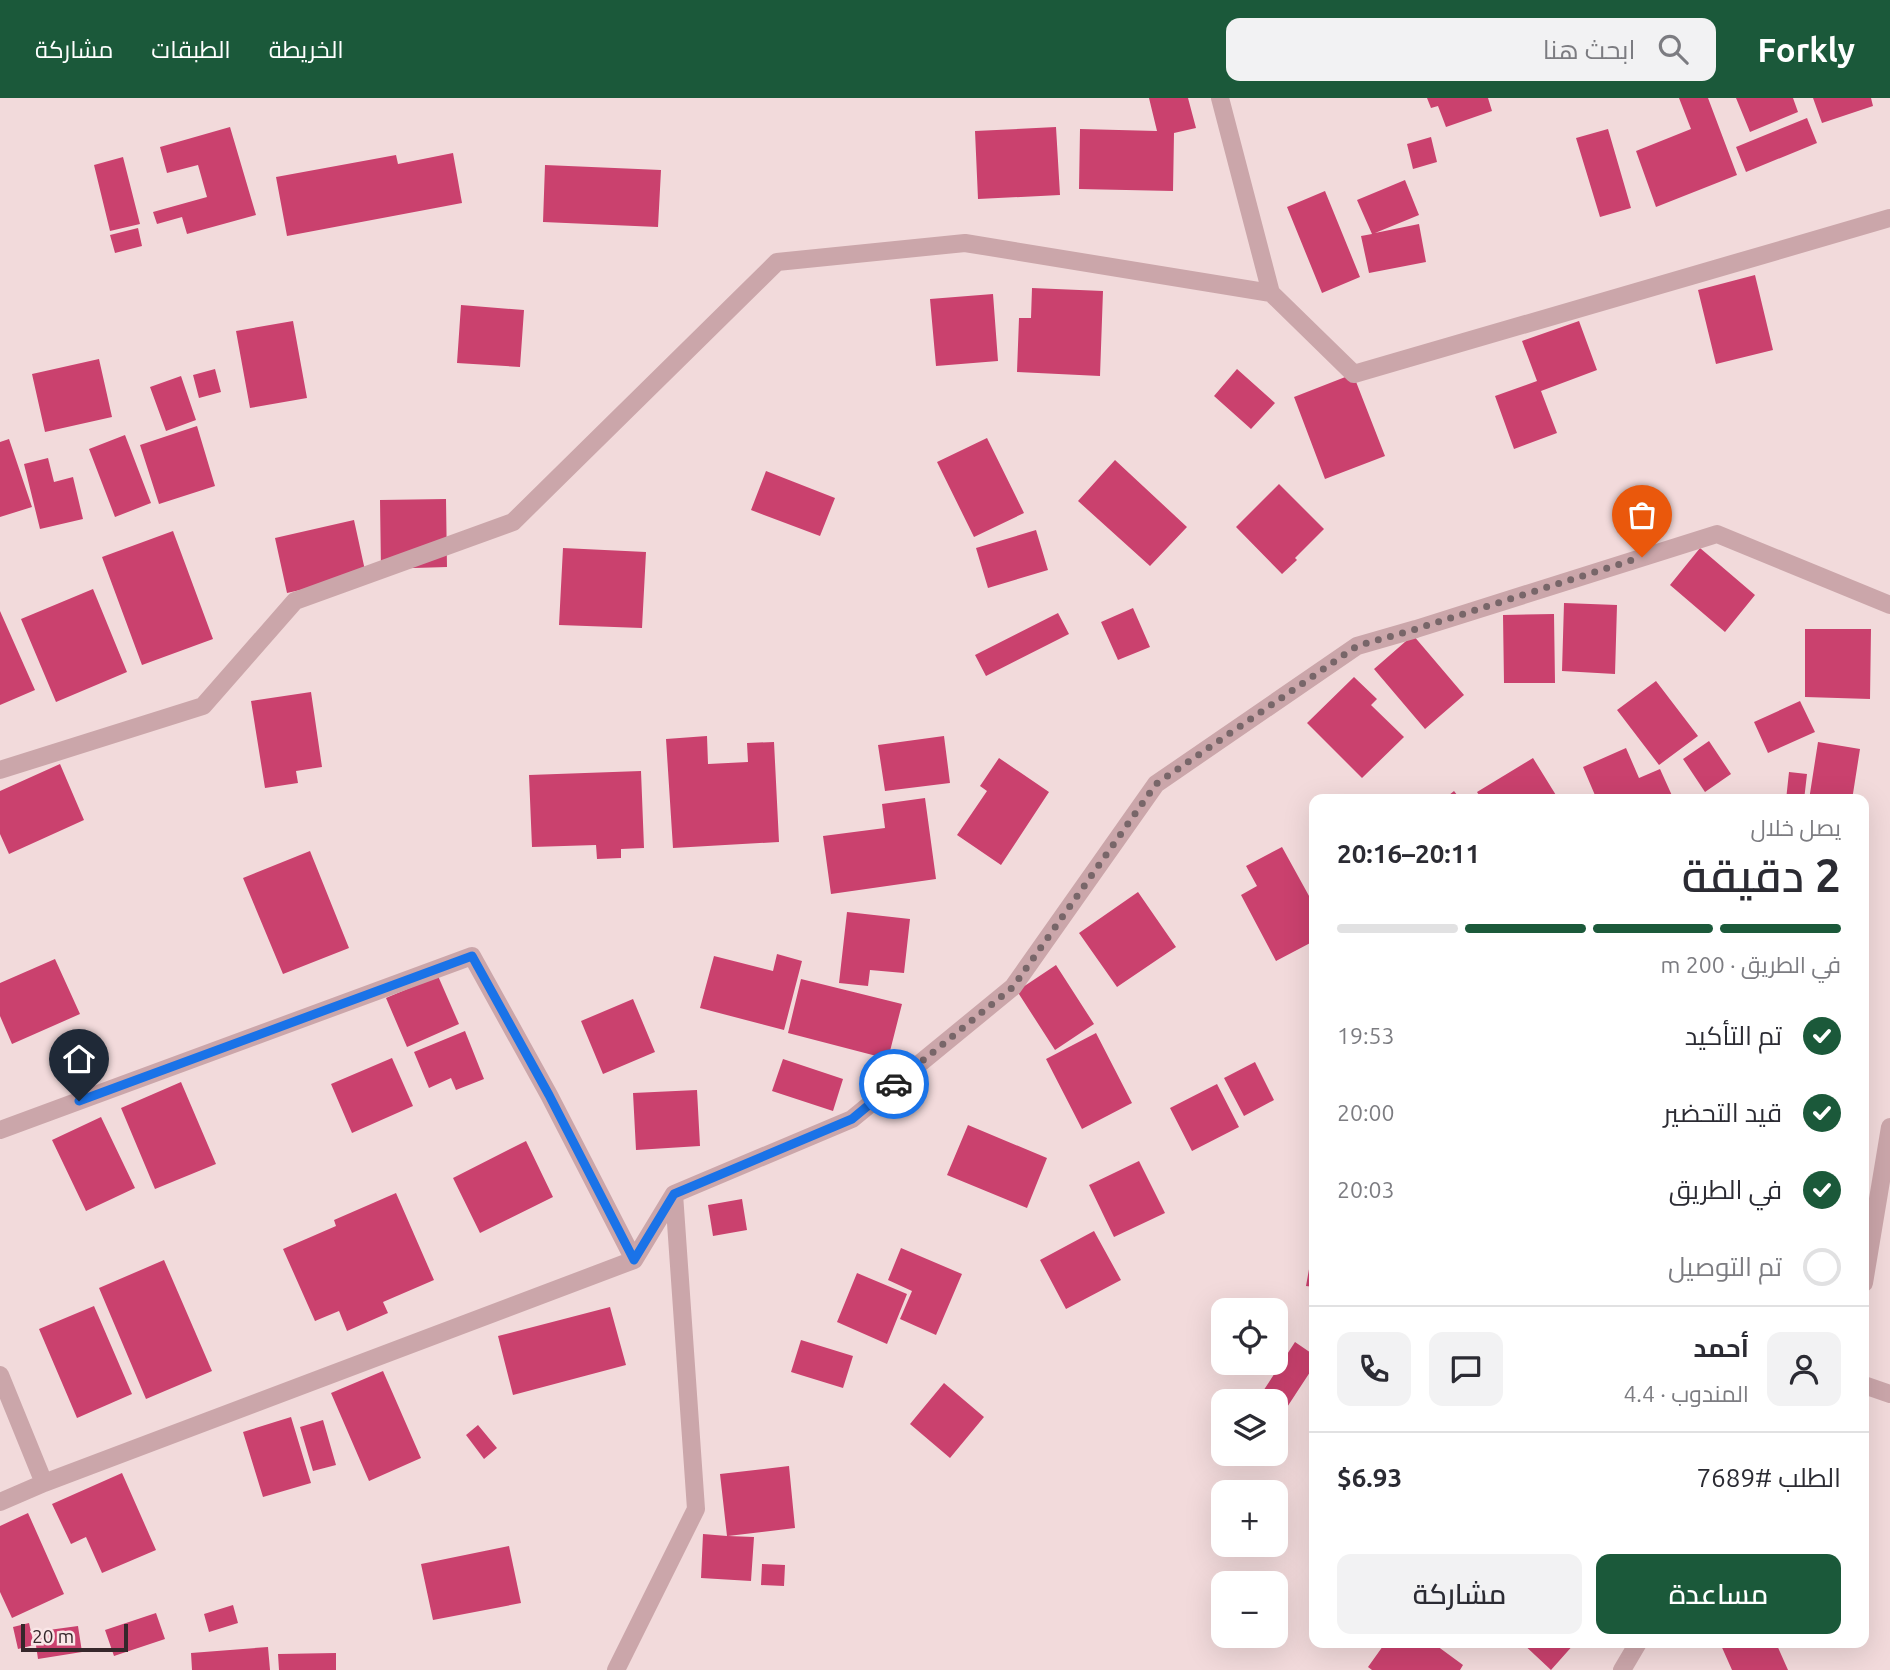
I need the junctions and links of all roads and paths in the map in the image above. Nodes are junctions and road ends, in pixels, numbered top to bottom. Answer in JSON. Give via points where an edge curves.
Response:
{"nodes":[{"id":1,"x":1220,"y":98,"type":"edge"},
{"id":2,"x":1890,"y":218,"type":"edge"},
{"id":3,"x":1271,"y":293,"type":"junction"},
{"id":4,"x":1890,"y":605,"type":"edge"},
{"id":5,"x":0,"y":770,"type":"edge"},
{"id":6,"x":1890,"y":1127,"type":"edge"},
{"id":7,"x":0,"y":1130,"type":"edge"},
{"id":8,"x":674,"y":1194,"type":"junction"},
{"id":9,"x":1869,"y":1253,"type":"edge"},
{"id":10,"x":634,"y":1260,"type":"junction"},
{"id":11,"x":0,"y":1375,"type":"edge"},
{"id":12,"x":1869,"y":1387,"type":"edge"},
{"id":13,"x":1890,"y":1394,"type":"edge"},
{"id":14,"x":44,"y":1483,"type":"junction"},
{"id":15,"x":0,"y":1502,"type":"edge"},
{"id":16,"x":1636,"y":1648,"type":"edge"},
{"id":17,"x":616,"y":1670,"type":"edge"},
{"id":18,"x":1622,"y":1670,"type":"edge"}],
"edges":[{"from":1,"to":3,"type":"street"},
{"from":2,"to":3,"type":"street","via":[[1354,374]]},
{"from":3,"to":5,"type":"street","via":[[965,243],[776,262],[513,522],[295,601],[203,706]]},
{"from":4,"to":8,"type":"street","via":[[1717,534],[1357,646],[1156,784],[1013,987],[852,1119]]},
{"from":6,"to":9,"type":"street"},
{"from":7,"to":10,"type":"street","via":[[472,956]]},
{"from":8,"to":10,"type":"street"},
{"from":8,"to":17,"type":"street","via":[[696,1509]]},
{"from":10,"to":14,"type":"street"},
{"from":11,"to":14,"type":"street"},
{"from":12,"to":13,"type":"street"},
{"from":14,"to":15,"type":"street"},
{"from":16,"to":18,"type":"street"}]}
